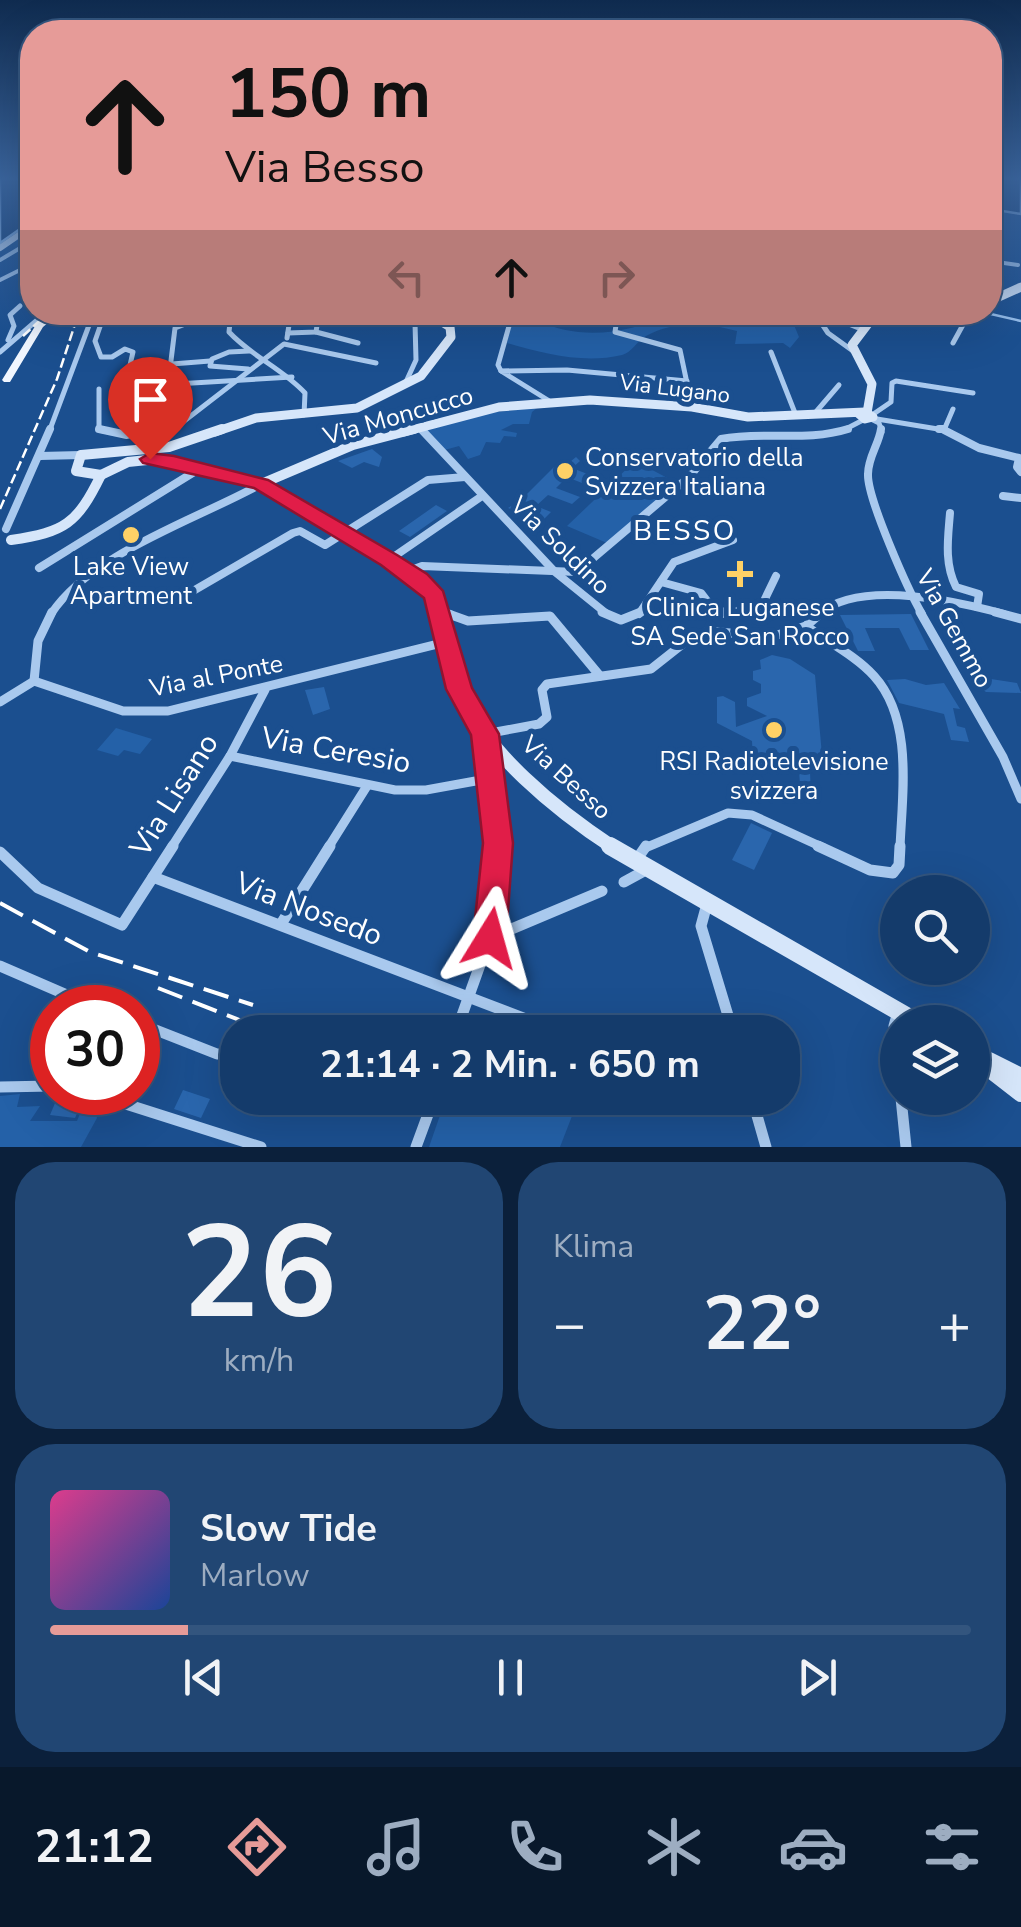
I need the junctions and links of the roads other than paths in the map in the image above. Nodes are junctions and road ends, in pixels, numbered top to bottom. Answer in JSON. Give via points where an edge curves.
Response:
{"nodes":[{"id":1,"x":1002,"y":263,"type":"edge"},
{"id":2,"x":1018,"y":265,"type":"dead end"},
{"id":3,"x":20,"y":306,"type":"dead end"},
{"id":4,"x":36,"y":325,"type":"edge"},
{"id":5,"x":40,"y":325,"type":"edge"},
{"id":6,"x":90,"y":325,"type":"edge"},
{"id":7,"x":100,"y":325,"type":"edge"},
{"id":8,"x":183,"y":325,"type":"edge"},
{"id":9,"x":229,"y":325,"type":"edge"},
{"id":10,"x":289,"y":325,"type":"edge"},
{"id":11,"x":317,"y":325,"type":"edge"},
{"id":12,"x":415,"y":325,"type":"edge"},
{"id":13,"x":447,"y":325,"type":"edge"},
{"id":14,"x":509,"y":325,"type":"edge"},
{"id":15,"x":616,"y":325,"type":"edge"},
{"id":16,"x":823,"y":325,"type":"edge"},
{"id":17,"x":850,"y":325,"type":"edge"},
{"id":18,"x":865,"y":325,"type":"edge"},
{"id":19,"x":962,"y":325,"type":"edge"},
{"id":20,"x":861,"y":329,"type":"junction"},
{"id":21,"x":316,"y":332,"type":"junction"},
{"id":22,"x":288,"y":333,"type":"junction"},
{"id":23,"x":10,"y":343,"type":"junction"},
{"id":24,"x":358,"y":343,"type":"dead end"},
{"id":25,"x":952,"y":343,"type":"dead end"},
{"id":26,"x":284,"y":344,"type":"junction"},
{"id":27,"x":853,"y":351,"type":"junction"},
{"id":28,"x":0,"y":352,"type":"edge"},
{"id":29,"x":254,"y":352,"type":"junction"},
{"id":30,"x":771,"y":352,"type":"dead end"},
{"id":31,"x":266,"y":358,"type":"junction"},
{"id":32,"x":210,"y":361,"type":"junction"},
{"id":33,"x":376,"y":363,"type":"dead end"},
{"id":34,"x":172,"y":364,"type":"junction"},
{"id":35,"x":250,"y":369,"type":"junction"},
{"id":36,"x":500,"y":371,"type":"junction"},
{"id":37,"x":292,"y":377,"type":"junction"},
{"id":38,"x":234,"y":381,"type":"junction"},
{"id":39,"x":687,"y":382,"type":"junction"},
{"id":40,"x":2,"y":383,"type":"edge"},
{"id":41,"x":839,"y":385,"type":"dead end"},
{"id":42,"x":157,"y":386,"type":"junction"},
{"id":43,"x":168,"y":386,"type":"junction"},
{"id":44,"x":128,"y":388,"type":"junction"},
{"id":45,"x":403,"y":388,"type":"junction"},
{"id":46,"x":99,"y":389,"type":"dead end"},
{"id":47,"x":973,"y":393,"type":"dead end"},
{"id":48,"x":123,"y":399,"type":"dead end"},
{"id":49,"x":551,"y":402,"type":"junction"},
{"id":50,"x":692,"y":408,"type":"junction"},
{"id":51,"x":953,"y":409,"type":"dead end"},
{"id":52,"x":796,"y":413,"type":"junction"},
{"id":53,"x":816,"y":413,"type":"junction"},
{"id":54,"x":147,"y":414,"type":"dead end"},
{"id":55,"x":304,"y":415,"type":"junction"},
{"id":56,"x":868,"y":416,"type":"junction"},
{"id":57,"x":420,"y":428,"type":"junction"},
{"id":58,"x":944,"y":430,"type":"junction"},
{"id":59,"x":156,"y":446,"type":"junction"},
{"id":60,"x":81,"y":455,"type":"junction"},
{"id":61,"x":40,"y":456,"type":"junction"},
{"id":62,"x":1020,"y":458,"type":"edge"},
{"id":63,"x":199,"y":469,"type":"junction"},
{"id":64,"x":1021,"y":472,"type":"edge"},
{"id":65,"x":102,"y":475,"type":"junction"},
{"id":66,"x":466,"y":477,"type":"junction"},
{"id":67,"x":261,"y":484,"type":"junction"},
{"id":68,"x":482,"y":496,"type":"junction"},
{"id":69,"x":1003,"y":496,"type":"dead end"},
{"id":70,"x":1021,"y":498,"type":"edge"},
{"id":71,"x":950,"y":513,"type":"dead end"},
{"id":72,"x":345,"y":532,"type":"junction"},
{"id":73,"x":8,"y":534,"type":"joint"},
{"id":74,"x":733,"y":540,"type":"dead end"},
{"id":75,"x":389,"y":560,"type":"junction"},
{"id":76,"x":39,"y":568,"type":"dead end"},
{"id":77,"x":406,"y":572,"type":"junction"},
{"id":78,"x":555,"y":572,"type":"junction"},
{"id":79,"x":776,"y":576,"type":"dead end"},
{"id":80,"x":661,"y":582,"type":"junction"},
{"id":81,"x":910,"y":596,"type":"junction"},
{"id":82,"x":180,"y":598,"type":"dead end"},
{"id":83,"x":977,"y":606,"type":"junction"},
{"id":84,"x":441,"y":611,"type":"junction"},
{"id":85,"x":1021,"y":619,"type":"edge"},
{"id":86,"x":806,"y":626,"type":"junction"},
{"id":87,"x":446,"y":642,"type":"junction"},
{"id":88,"x":600,"y":676,"type":"junction"},
{"id":89,"x":34,"y":681,"type":"junction"},
{"id":90,"x":265,"y":690,"type":"junction"},
{"id":91,"x":0,"y":702,"type":"edge"},
{"id":92,"x":485,"y":734,"type":"junction"},
{"id":93,"x":230,"y":756,"type":"junction"},
{"id":94,"x":492,"y":778,"type":"junction"},
{"id":95,"x":366,"y":786,"type":"junction"},
{"id":96,"x":1021,"y":799,"type":"edge"},
{"id":97,"x":0,"y":852,"type":"edge"},
{"id":98,"x":640,"y":866,"type":"junction"},
{"id":99,"x":153,"y":877,"type":"junction"},
{"id":100,"x":624,"y":882,"type":"dead end"},
{"id":101,"x":602,"y":891,"type":"dead end"},
{"id":102,"x":708,"y":904,"type":"junction"},
{"id":103,"x":281,"y":924,"type":"junction"},
{"id":104,"x":490,"y":938,"type":"junction"},
{"id":105,"x":0,"y":966,"type":"edge"},
{"id":106,"x":44,"y":985,"type":"edge"},
{"id":107,"x":468,"y":998,"type":"junction"},
{"id":108,"x":886,"y":1005,"type":"edge"},
{"id":109,"x":462,"y":1015,"type":"edge"},
{"id":110,"x":514,"y":1015,"type":"edge"},
{"id":111,"x":727,"y":1015,"type":"edge"},
{"id":112,"x":160,"y":1032,"type":"edge"},
{"id":113,"x":220,"y":1054,"type":"edge"},
{"id":114,"x":990,"y":1062,"type":"edge"},
{"id":115,"x":990,"y":1068,"type":"edge"},
{"id":116,"x":1021,"y":1077,"type":"edge"},
{"id":117,"x":30,"y":1086,"type":"edge"},
{"id":118,"x":0,"y":1087,"type":"edge"},
{"id":119,"x":1021,"y":1093,"type":"edge"},
{"id":120,"x":160,"y":1115,"type":"edge"},
{"id":121,"x":428,"y":1115,"type":"edge"},
{"id":122,"x":757,"y":1115,"type":"edge"},
{"id":123,"x":903,"y":1115,"type":"edge"},
{"id":124,"x":261,"y":1147,"type":"edge"},
{"id":125,"x":416,"y":1147,"type":"edge"},
{"id":126,"x":766,"y":1147,"type":"edge"},
{"id":127,"x":906,"y":1147,"type":"edge"}],
"edges":[{"from":1,"to":2,"type":"street"},
{"from":3,"to":23,"type":"street","via":[[10,315]]},
{"from":4,"to":23,"type":"street"},
{"from":5,"to":40,"type":"main road"},
{"from":6,"to":61,"type":"street"},
{"from":7,"to":44,"type":"street","via":[[95,341],[101,357],[125,349],[133,354]]},
{"from":8,"to":34,"type":"street","via":[[175,328]]},
{"from":9,"to":29,"type":"street","via":[[236,341]]},
{"from":10,"to":22,"type":"street"},
{"from":11,"to":21,"type":"street"},
{"from":12,"to":45,"type":"street","via":[[416,360]]},
{"from":13,"to":45,"type":"main road","via":[[451,336],[421,376]]},
{"from":14,"to":36,"type":"street"},
{"from":15,"to":39,"type":"street","via":[[615,332],[680,350]]},
{"from":16,"to":27,"type":"street"},
{"from":17,"to":20,"type":"street"},
{"from":18,"to":20,"type":"main road"},
{"from":19,"to":25,"type":"street"},
{"from":20,"to":27,"type":"main road"},
{"from":21,"to":22,"type":"street"},
{"from":21,"to":24,"type":"street"},
{"from":22,"to":26,"type":"street"},
{"from":23,"to":28,"type":"street"},
{"from":26,"to":31,"type":"street"},
{"from":26,"to":33,"type":"street"},
{"from":27,"to":56,"type":"main road","via":[[872,384]]},
{"from":29,"to":31,"type":"street"},
{"from":29,"to":32,"type":"street","via":[[229,352]]},
{"from":30,"to":52,"type":"street"},
{"from":31,"to":35,"type":"street"},
{"from":31,"to":37,"type":"street"},
{"from":32,"to":34,"type":"street"},
{"from":32,"to":35,"type":"street","via":[[215,369]]},
{"from":34,"to":43,"type":"street"},
{"from":35,"to":38,"type":"street"},
{"from":36,"to":39,"type":"street"},
{"from":36,"to":49,"type":"street"},
{"from":37,"to":38,"type":"street"},
{"from":37,"to":55,"type":"street","via":[[305,394]]},
{"from":38,"to":43,"type":"street"},
{"from":38,"to":59,"type":"street"},
{"from":39,"to":50,"type":"street"},
{"from":41,"to":53,"type":"street"},
{"from":42,"to":43,"type":"street"},
{"from":42,"to":44,"type":"street"},
{"from":42,"to":54,"type":"street"},
{"from":44,"to":48,"type":"street"},
{"from":45,"to":55,"type":"main road","via":[[357,408]]},
{"from":46,"to":59,"type":"street","via":[[99,430],[138,432]]},
{"from":47,"to":56,"type":"street","via":[[896,382],[891,402]]},
{"from":49,"to":50,"type":"main road","name":"Via Lugano"},
{"from":49,"to":57,"type":"main road","name":"Via Moncucco","via":[[499,407]]},
{"from":50,"to":52,"type":"main road","name":"Via Lugano","via":[[748,417]]},
{"from":51,"to":58,"type":"street"},
{"from":52,"to":53,"type":"main road","name":"Via Lugano"},
{"from":53,"to":56,"type":"main road","name":"Via Lugano"},
{"from":55,"to":59,"type":"main road","via":[[256,418]]},
{"from":56,"to":58,"type":"street"},
{"from":56,"to":78,"type":"street","via":[[836,435],[721,439],[689,477],[584,567]]},
{"from":56,"to":81,"type":"street","name":"Via Gemmo","via":[[882,432],[868,478]]},
{"from":57,"to":66,"type":"street","name":"Via Soldino"},
{"from":57,"to":67,"type":"main road","name":"Via Moncucco","via":[[332,452]]},
{"from":58,"to":62,"type":"street"},
{"from":59,"to":60,"type":"main road"},
{"from":60,"to":61,"type":"street"},
{"from":60,"to":65,"type":"main road","via":[[76,471]]},
{"from":61,"to":73,"type":"street"},
{"from":62,"to":64,"type":"street"},
{"from":63,"to":65,"type":"main road","via":[[141,460]]},
{"from":63,"to":67,"type":"main road"},
{"from":63,"to":76,"type":"street"},
{"from":65,"to":73,"type":"main road","via":[[74,524],[52,534]]},
{"from":66,"to":68,"type":"street","name":"Via Soldino"},
{"from":66,"to":72,"type":"street","via":[[428,480]]},
{"from":67,"to":72,"type":"main road"},
{"from":67,"to":89,"type":"street","via":[[76,588],[43,624]]},
{"from":68,"to":75,"type":"street"},
{"from":68,"to":78,"type":"street","name":"Via Soldino"},
{"from":69,"to":70,"type":"street"},
{"from":71,"to":83,"type":"street","via":[[951,578],[956,587],[979,594]]},
{"from":72,"to":75,"type":"main road"},
{"from":72,"to":82,"type":"street","via":[[325,546],[293,532]]},
{"from":74,"to":80,"type":"street","name":"Via Soldino","via":[[674,562]]},
{"from":75,"to":77,"type":"main road"},
{"from":77,"to":78,"type":"street","via":[[422,566]]},
{"from":77,"to":84,"type":"main road","via":[[427,586]]},
{"from":78,"to":80,"type":"street","name":"Via Soldino","via":[[602,613],[621,620],[639,615]]},
{"from":79,"to":80,"type":"street","via":[[762,605],[726,614],[701,593]]},
{"from":81,"to":83,"type":"street"},
{"from":81,"to":86,"type":"street","via":[[849,598]]},
{"from":81,"to":96,"type":"street","name":"Via Gemmo"},
{"from":83,"to":85,"type":"street"},
{"from":84,"to":87,"type":"main road","name":"Via Besso"},
{"from":84,"to":88,"type":"street","via":[[468,621],[550,616]]},
{"from":86,"to":88,"type":"street","via":[[771,638],[698,634],[651,670]]},
{"from":86,"to":98,"type":"street","via":[[877,678],[890,698],[900,758],[899,865],[893,873],[870,870],[752,816],[728,814],[647,845]]},
{"from":87,"to":90,"type":"street","name":"Via al Ponte"},
{"from":87,"to":92,"type":"main road","name":"Via Besso","via":[[459,689]]},
{"from":88,"to":92,"type":"street","via":[[547,684],[547,717],[539,724]]},
{"from":89,"to":90,"type":"street","name":"Via al Ponte","via":[[137,712],[184,709]]},
{"from":89,"to":91,"type":"street"},
{"from":90,"to":93,"type":"street","name":"Via Lisano"},
{"from":92,"to":94,"type":"street"},
{"from":92,"to":98,"type":"main road","name":"Via Besso","via":[[564,816]]},
{"from":93,"to":95,"type":"street","name":"Via Ceresio"},
{"from":93,"to":99,"type":"street","name":"Via Lisano"},
{"from":94,"to":95,"type":"street","name":"Via Ceresio","via":[[426,790]]},
{"from":94,"to":104,"type":"street","via":[[498,843]]},
{"from":95,"to":103,"type":"street"},
{"from":97,"to":99,"type":"street","name":"Via Lisano","via":[[38,888],[122,925]]},
{"from":98,"to":100,"type":"street"},
{"from":98,"to":102,"type":"main road","name":"Via Besso"},
{"from":99,"to":103,"type":"street","name":"Via Nosedo"},
{"from":101,"to":104,"type":"street"},
{"from":102,"to":108,"type":"main road","name":"Via Besso"},
{"from":102,"to":111,"type":"street","via":[[702,926]]},
{"from":103,"to":107,"type":"street","name":"Via Nosedo"},
{"from":104,"to":107,"type":"street"},
{"from":105,"to":106,"type":"street"},
{"from":107,"to":109,"type":"street"},
{"from":107,"to":110,"type":"street","name":"Via Nosedo"},
{"from":112,"to":113,"type":"street"},
{"from":114,"to":116,"type":"main road"},
{"from":115,"to":119,"type":"main road"},
{"from":117,"to":118,"type":"street"},
{"from":120,"to":124,"type":"street"},
{"from":121,"to":125,"type":"street"},
{"from":122,"to":126,"type":"street"},
{"from":123,"to":127,"type":"street"}]}
